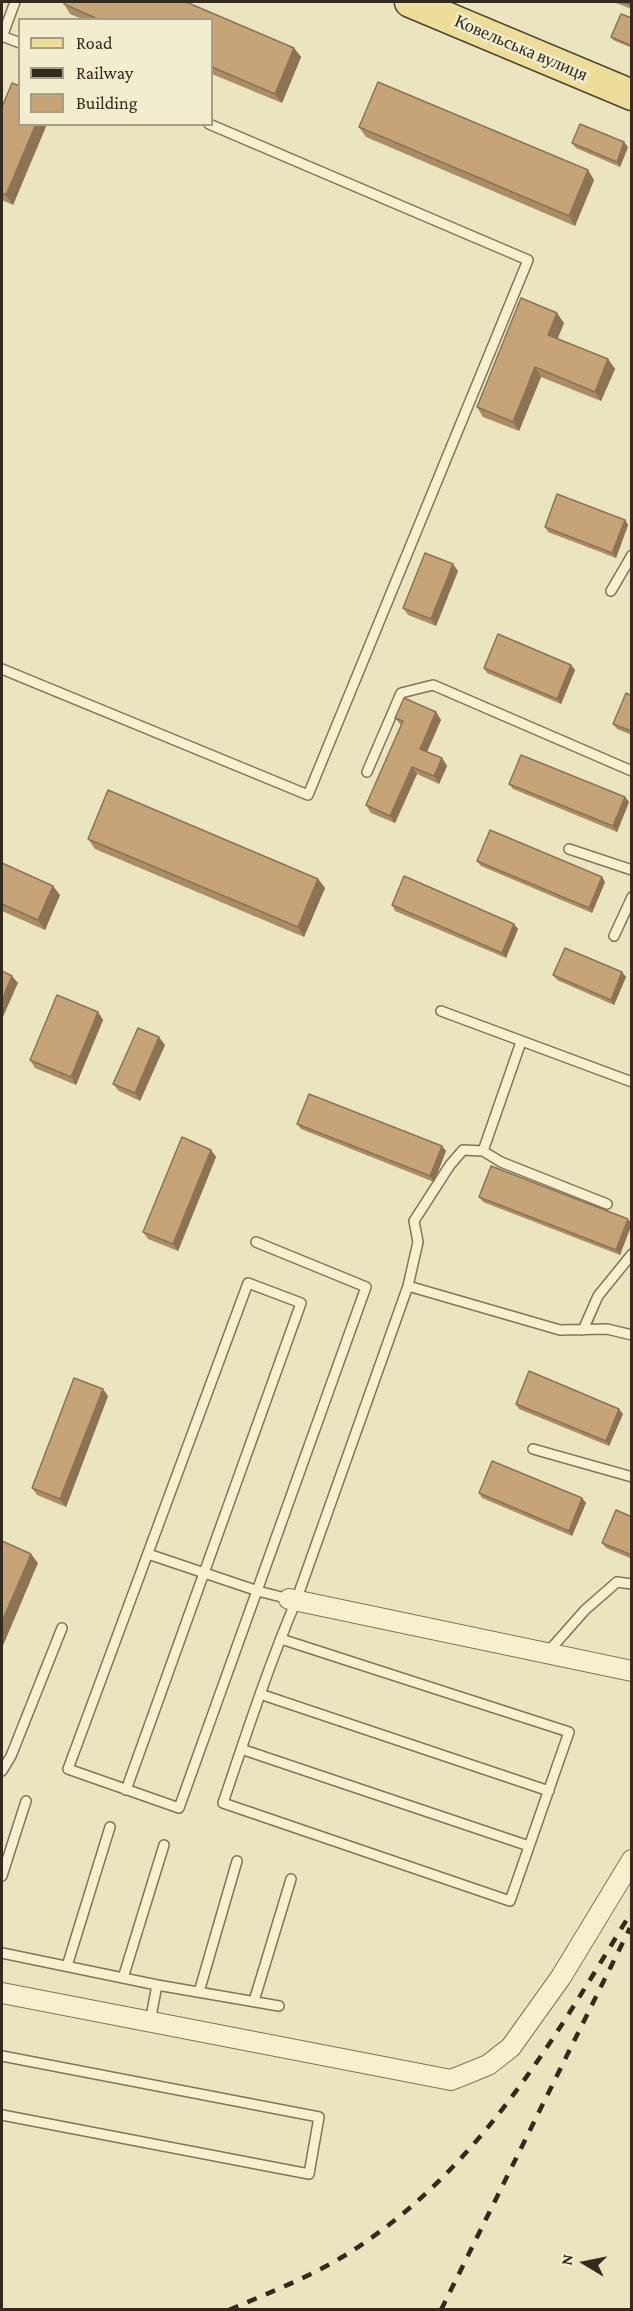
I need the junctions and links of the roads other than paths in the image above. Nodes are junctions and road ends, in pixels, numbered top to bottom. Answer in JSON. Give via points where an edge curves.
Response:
{"nodes":[{"id":1,"x":15,"y":2,"type":"edge"},
{"id":2,"x":410,"y":2,"type":"edge"},
{"id":3,"x":2,"y":36,"type":"edge"},
{"id":4,"x":18,"y":43,"type":"edge"},
{"id":5,"x":632,"y":95,"type":"edge"},
{"id":6,"x":213,"y":125,"type":"edge"},
{"id":7,"x":632,"y":555,"type":"edge"},
{"id":8,"x":611,"y":591,"type":"dead end"},
{"id":9,"x":2,"y":669,"type":"edge"},
{"id":10,"x":632,"y":771,"type":"edge"},
{"id":11,"x":367,"y":772,"type":"dead end"},
{"id":12,"x":568,"y":849,"type":"dead end"},
{"id":13,"x":630,"y":867,"type":"edge"},
{"id":14,"x":632,"y":897,"type":"edge"},
{"id":15,"x":614,"y":936,"type":"dead end"},
{"id":16,"x":441,"y":1011,"type":"dead end"},
{"id":17,"x":521,"y":1042,"type":"junction"},
{"id":18,"x":632,"y":1082,"type":"edge"},
{"id":19,"x":483,"y":1151,"type":"junction"},
{"id":20,"x":607,"y":1204,"type":"dead end"},
{"id":21,"x":256,"y":1242,"type":"dead end"},
{"id":22,"x":632,"y":1254,"type":"edge"},
{"id":23,"x":408,"y":1286,"type":"junction"},
{"id":24,"x":583,"y":1330,"type":"junction"},
{"id":25,"x":632,"y":1335,"type":"edge"},
{"id":26,"x":533,"y":1449,"type":"dead end"},
{"id":27,"x":632,"y":1477,"type":"edge"},
{"id":28,"x":148,"y":1554,"type":"junction"},
{"id":29,"x":204,"y":1572,"type":"junction"},
{"id":30,"x":632,"y":1584,"type":"edge"},
{"id":31,"x":258,"y":1591,"type":"junction"},
{"id":32,"x":292,"y":1600,"type":"junction"},
{"id":33,"x":62,"y":1628,"type":"dead end"},
{"id":34,"x":281,"y":1639,"type":"junction"},
{"id":35,"x":547,"y":1653,"type":"junction"},
{"id":36,"x":632,"y":1671,"type":"edge"},
{"id":37,"x":260,"y":1694,"type":"junction"},
{"id":38,"x":241,"y":1749,"type":"junction"},
{"id":39,"x":2,"y":1771,"type":"edge"},
{"id":40,"x":126,"y":1790,"type":"junction"},
{"id":41,"x":549,"y":1791,"type":"junction"},
{"id":42,"x":26,"y":1801,"type":"dead end"},
{"id":43,"x":110,"y":1827,"type":"dead end"},
{"id":44,"x":164,"y":1845,"type":"dead end"},
{"id":45,"x":529,"y":1846,"type":"junction"},
{"id":46,"x":632,"y":1860,"type":"edge"},
{"id":47,"x":237,"y":1861,"type":"dead end"},
{"id":48,"x":2,"y":1876,"type":"edge"},
{"id":49,"x":291,"y":1879,"type":"dead end"},
{"id":50,"x":2,"y":1953,"type":"edge"},
{"id":51,"x":67,"y":1966,"type":"junction"},
{"id":52,"x":123,"y":1978,"type":"junction"},
{"id":53,"x":157,"y":1985,"type":"junction"},
{"id":54,"x":199,"y":1992,"type":"junction"},
{"id":55,"x":2,"y":1994,"type":"edge"},
{"id":56,"x":254,"y":2001,"type":"junction"},
{"id":57,"x":279,"y":2006,"type":"dead end"},
{"id":58,"x":150,"y":2022,"type":"junction"},
{"id":59,"x":2,"y":2056,"type":"edge"},
{"id":60,"x":2,"y":2115,"type":"edge"}],
"edges":[{"from":1,"to":3,"type":"lane"},
{"from":2,"to":5,"type":"main road","name":"Ковельська вулиця"},
{"from":3,"to":4,"type":"lane"},
{"from":6,"to":9,"type":"lane","via":[[528,260],[308,795]]},
{"from":7,"to":8,"type":"lane"},
{"from":10,"to":11,"type":"lane","via":[[433,685],[401,693]]},
{"from":12,"to":13,"type":"lane"},
{"from":14,"to":15,"type":"lane"},
{"from":16,"to":17,"type":"lane"},
{"from":17,"to":18,"type":"lane"},
{"from":17,"to":19,"type":"lane"},
{"from":19,"to":20,"type":"lane","via":[[501,1162]]},
{"from":19,"to":23,"type":"lane","via":[[463,1149],[414,1221],[418,1242]]},
{"from":21,"to":31,"type":"lane","via":[[366,1287]]},
{"from":22,"to":24,"type":"lane","via":[[598,1296]]},
{"from":23,"to":24,"type":"lane","via":[[561,1330]]},
{"from":23,"to":32,"type":"lane"},
{"from":24,"to":25,"type":"lane","via":[[607,1329]]},
{"from":26,"to":27,"type":"lane"},
{"from":28,"to":29,"type":"lane"},
{"from":28,"to":29,"type":"lane","via":[[248,1283],[301,1303]]},
{"from":28,"to":40,"type":"lane","via":[[68,1769]]},
{"from":29,"to":31,"type":"lane"},
{"from":29,"to":40,"type":"lane"},
{"from":30,"to":35,"type":"lane","via":[[617,1582],[585,1610]]},
{"from":31,"to":32,"type":"lane"},
{"from":31,"to":40,"type":"lane","via":[[179,1808]]},
{"from":32,"to":34,"type":"lane"},
{"from":32,"to":35,"type":"street"},
{"from":33,"to":39,"type":"lane"},
{"from":34,"to":37,"type":"lane"},
{"from":34,"to":41,"type":"lane","via":[[569,1732]]},
{"from":35,"to":36,"type":"street"},
{"from":37,"to":38,"type":"lane"},
{"from":37,"to":41,"type":"lane"},
{"from":38,"to":45,"type":"lane"},
{"from":38,"to":45,"type":"lane","via":[[224,1803],[510,1901]]},
{"from":41,"to":45,"type":"lane"},
{"from":42,"to":48,"type":"lane"},
{"from":43,"to":51,"type":"lane"},
{"from":44,"to":52,"type":"lane"},
{"from":46,"to":58,"type":"street","via":[[561,1977],[511,2047],[488,2065],[451,2080]]},
{"from":47,"to":54,"type":"lane"},
{"from":49,"to":56,"type":"lane"},
{"from":50,"to":51,"type":"lane"},
{"from":51,"to":52,"type":"lane"},
{"from":52,"to":53,"type":"lane"},
{"from":53,"to":54,"type":"lane"},
{"from":53,"to":58,"type":"lane"},
{"from":54,"to":56,"type":"lane"},
{"from":55,"to":58,"type":"street"},
{"from":56,"to":57,"type":"lane"},
{"from":59,"to":60,"type":"lane","via":[[319,2117],[309,2174]]}]}
